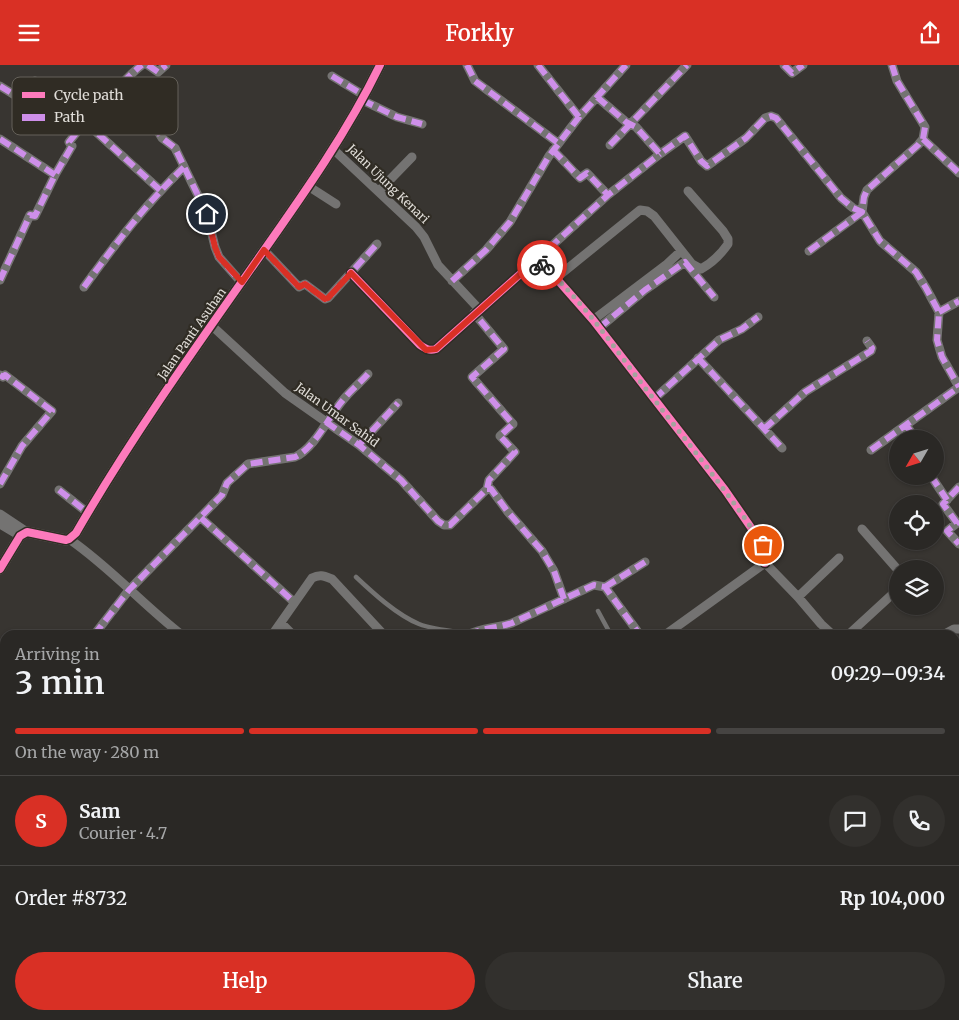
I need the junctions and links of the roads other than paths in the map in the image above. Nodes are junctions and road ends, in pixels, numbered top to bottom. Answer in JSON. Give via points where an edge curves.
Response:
{"nodes":[{"id":1,"x":142,"y":65,"type":"edge"},
{"id":2,"x":148,"y":65,"type":"edge"},
{"id":3,"x":166,"y":65,"type":"edge"},
{"id":4,"x":380,"y":65,"type":"edge"},
{"id":5,"x":467,"y":65,"type":"edge"},
{"id":6,"x":538,"y":65,"type":"edge"},
{"id":7,"x":626,"y":65,"type":"edge"},
{"id":8,"x":687,"y":65,"type":"edge"},
{"id":9,"x":784,"y":65,"type":"edge"},
{"id":10,"x":803,"y":65,"type":"edge"},
{"id":11,"x":892,"y":65,"type":"edge"},
{"id":12,"x":332,"y":76,"type":"dead end"},
{"id":13,"x":127,"y":77,"type":"edge"},
{"id":14,"x":0,"y":86,"type":"edge"},
{"id":15,"x":12,"y":93,"type":"edge"},
{"id":16,"x":597,"y":97,"type":"junction"},
{"id":17,"x":364,"y":98,"type":"junction"},
{"id":18,"x":579,"y":117,"type":"junction"},
{"id":19,"x":422,"y":124,"type":"dead end"},
{"id":20,"x":630,"y":124,"type":"junction"},
{"id":21,"x":77,"y":135,"type":"edge"},
{"id":22,"x":100,"y":135,"type":"edge"},
{"id":23,"x":160,"y":135,"type":"edge"},
{"id":24,"x":0,"y":139,"type":"edge"},
{"id":25,"x":923,"y":139,"type":"junction"},
{"id":26,"x":610,"y":145,"type":"dead end"},
{"id":27,"x":556,"y":147,"type":"junction"},
{"id":28,"x":333,"y":149,"type":"junction"},
{"id":29,"x":660,"y":154,"type":"junction"},
{"id":30,"x":412,"y":157,"type":"dead end"},
{"id":31,"x":184,"y":167,"type":"junction"},
{"id":32,"x":959,"y":173,"type":"edge"},
{"id":33,"x":55,"y":175,"type":"junction"},
{"id":34,"x":308,"y":186,"type":"junction"},
{"id":35,"x":160,"y":190,"type":"junction"},
{"id":36,"x":379,"y":191,"type":"junction"},
{"id":37,"x":688,"y":191,"type":"dead end"},
{"id":38,"x":608,"y":195,"type":"junction"},
{"id":39,"x":336,"y":204,"type":"dead end"},
{"id":40,"x":862,"y":213,"type":"junction"},
{"id":41,"x":377,"y":244,"type":"dead end"},
{"id":42,"x":264,"y":250,"type":"junction"},
{"id":43,"x":681,"y":251,"type":"junction"},
{"id":44,"x":809,"y":251,"type":"dead end"},
{"id":45,"x":536,"y":260,"type":"junction"},
{"id":46,"x":351,"y":273,"type":"junction"},
{"id":47,"x":556,"y":278,"type":"junction"},
{"id":48,"x":0,"y":280,"type":"edge"},
{"id":49,"x":452,"y":281,"type":"junction"},
{"id":50,"x":242,"y":282,"type":"junction"},
{"id":51,"x":84,"y":287,"type":"dead end"},
{"id":52,"x":714,"y":297,"type":"dead end"},
{"id":53,"x":959,"y":301,"type":"edge"},
{"id":54,"x":476,"y":311,"type":"junction"},
{"id":55,"x":939,"y":312,"type":"junction"},
{"id":56,"x":758,"y":317,"type":"dead end"},
{"id":57,"x":593,"y":320,"type":"junction"},
{"id":58,"x":211,"y":325,"type":"junction"},
{"id":59,"x":599,"y":327,"type":"junction"},
{"id":60,"x":867,"y":341,"type":"dead end"},
{"id":61,"x":698,"y":358,"type":"junction"},
{"id":62,"x":368,"y":374,"type":"dead end"},
{"id":63,"x":0,"y":375,"type":"edge"},
{"id":64,"x":959,"y":387,"type":"edge"},
{"id":65,"x":654,"y":399,"type":"junction"},
{"id":66,"x":398,"y":403,"type":"dead end"},
{"id":67,"x":326,"y":422,"type":"junction"},
{"id":68,"x":906,"y":425,"type":"junction"},
{"id":69,"x":764,"y":429,"type":"junction"},
{"id":70,"x":910,"y":430,"type":"edge"},
{"id":71,"x":359,"y":445,"type":"junction"},
{"id":72,"x":782,"y":448,"type":"dead end"},
{"id":73,"x":871,"y":449,"type":"dead end"},
{"id":74,"x":0,"y":484,"type":"edge"},
{"id":75,"x":938,"y":485,"type":"edge"},
{"id":76,"x":959,"y":487,"type":"edge"},
{"id":77,"x":487,"y":489,"type":"junction"},
{"id":78,"x":59,"y":490,"type":"dead end"},
{"id":79,"x":947,"y":500,"type":"junction"},
{"id":80,"x":88,"y":513,"type":"junction"},
{"id":81,"x":0,"y":514,"type":"edge"},
{"id":82,"x":201,"y":518,"type":"junction"},
{"id":83,"x":0,"y":524,"type":"edge"},
{"id":84,"x":862,"y":529,"type":"dead end"},
{"id":85,"x":24,"y":534,"type":"junction"},
{"id":86,"x":69,"y":539,"type":"junction"},
{"id":87,"x":959,"y":544,"type":"edge"},
{"id":88,"x":839,"y":558,"type":"dead end"},
{"id":89,"x":889,"y":560,"type":"edge"},
{"id":90,"x":645,"y":562,"type":"dead end"},
{"id":91,"x":765,"y":563,"type":"junction"},
{"id":92,"x":0,"y":569,"type":"edge"},
{"id":93,"x":356,"y":577,"type":"dead end"},
{"id":94,"x":605,"y":587,"type":"junction"},
{"id":95,"x":129,"y":591,"type":"junction"},
{"id":96,"x":798,"y":597,"type":"junction"},
{"id":97,"x":889,"y":597,"type":"edge"},
{"id":98,"x":564,"y":599,"type":"junction"},
{"id":99,"x":294,"y":601,"type":"junction"},
{"id":100,"x":598,"y":611,"type":"dead end"},
{"id":101,"x":281,"y":623,"type":"junction"},
{"id":102,"x":98,"y":630,"type":"edge"},
{"id":103,"x":176,"y":630,"type":"edge"},
{"id":104,"x":276,"y":630,"type":"edge"},
{"id":105,"x":288,"y":630,"type":"edge"},
{"id":106,"x":379,"y":630,"type":"edge"},
{"id":107,"x":447,"y":630,"type":"edge"},
{"id":108,"x":485,"y":630,"type":"edge"},
{"id":109,"x":609,"y":630,"type":"edge"},
{"id":110,"x":636,"y":630,"type":"edge"},
{"id":111,"x":673,"y":630,"type":"edge"},
{"id":112,"x":828,"y":630,"type":"edge"},
{"id":113,"x":853,"y":630,"type":"edge"}],
"edges":[{"from":1,"to":13,"type":"street"},
{"from":2,"to":3,"type":"street","via":[[158,72]]},
{"from":4,"to":17,"type":"street","name":"Jalan Panti Asuhan"},
{"from":5,"to":27,"type":"street","via":[[475,81]]},
{"from":6,"to":18,"type":"street"},
{"from":7,"to":16,"type":"street"},
{"from":8,"to":20,"type":"street"},
{"from":9,"to":10,"type":"street","via":[[792,73]]},
{"from":11,"to":25,"type":"street","via":[[897,81],[925,127]]},
{"from":12,"to":17,"type":"street"},
{"from":14,"to":15,"type":"street"},
{"from":16,"to":18,"type":"street"},
{"from":16,"to":20,"type":"street"},
{"from":17,"to":19,"type":"street","via":[[397,117]]},
{"from":17,"to":28,"type":"street","name":"Jalan Panti Asuhan"},
{"from":18,"to":27,"type":"street"},
{"from":20,"to":26,"type":"street"},
{"from":20,"to":29,"type":"street"},
{"from":21,"to":33,"type":"street","via":[[70,142],[72,146]]},
{"from":22,"to":35,"type":"street"},
{"from":23,"to":31,"type":"street","via":[[175,148]]},
{"from":24,"to":33,"type":"street"},
{"from":25,"to":32,"type":"street"},
{"from":25,"to":40,"type":"street","via":[[867,191]]},
{"from":27,"to":38,"type":"street","via":[[580,178],[588,173]]},
{"from":27,"to":49,"type":"street","via":[[510,222],[486,250]]},
{"from":28,"to":34,"type":"street","name":"Jalan Panti Asuhan"},
{"from":28,"to":36,"type":"street","name":"Jalan Ujung Kenari"},
{"from":29,"to":38,"type":"street"},
{"from":29,"to":40,"type":"street","via":[[685,136],[706,166],[746,138],[765,117],[771,116],[780,121],[841,198]]},
{"from":30,"to":36,"type":"street"},
{"from":31,"to":35,"type":"street"},
{"from":31,"to":50,"type":"street","via":[[207,214],[219,257]]},
{"from":33,"to":48,"type":"street","via":[[35,216],[30,215]]},
{"from":34,"to":39,"type":"street"},
{"from":34,"to":42,"type":"street","name":"Jalan Panti Asuhan"},
{"from":35,"to":51,"type":"street"},
{"from":36,"to":49,"type":"street","name":"Jalan Ujung Kenari","via":[[420,232],[438,265]]},
{"from":37,"to":43,"type":"street","via":[[723,231],[728,244],[722,253],[701,269]]},
{"from":38,"to":45,"type":"street"},
{"from":40,"to":44,"type":"street"},
{"from":40,"to":55,"type":"street","via":[[880,241],[916,272]]},
{"from":41,"to":46,"type":"street"},
{"from":42,"to":46,"type":"street","via":[[299,287],[305,284],[325,299]]},
{"from":42,"to":50,"type":"street","name":"Jalan Panti Asuhan"},
{"from":43,"to":47,"type":"street","via":[[654,216],[640,210]]},
{"from":43,"to":57,"type":"street"},
{"from":45,"to":47,"type":"street"},
{"from":45,"to":54,"type":"street"},
{"from":46,"to":54,"type":"street","via":[[426,350],[436,349]]},
{"from":47,"to":57,"type":"street"},
{"from":49,"to":54,"type":"street","name":"Jalan Ujung Kenari"},
{"from":50,"to":58,"type":"street","name":"Jalan Panti Asuhan"},
{"from":52,"to":59,"type":"street","via":[[685,262]]},
{"from":53,"to":55,"type":"street"},
{"from":54,"to":77,"type":"street","name":"Jalan Ujung Kenari","via":[[504,349],[472,377],[513,424],[500,436],[515,452],[489,479]]},
{"from":55,"to":64,"type":"street","via":[[937,339],[942,357]]},
{"from":56,"to":61,"type":"street","via":[[718,340]]},
{"from":57,"to":59,"type":"street"},
{"from":58,"to":67,"type":"street","name":"Jalan Umar Sahid","via":[[285,393]]},
{"from":58,"to":80,"type":"street","name":"Jalan Panti Asuhan","via":[[146,419]]},
{"from":59,"to":65,"type":"street"},
{"from":60,"to":69,"type":"street","via":[[871,351],[805,392]]},
{"from":61,"to":65,"type":"street"},
{"from":61,"to":69,"type":"street"},
{"from":62,"to":67,"type":"street"},
{"from":63,"to":74,"type":"street","via":[[5,375],[52,411],[22,446]]},
{"from":64,"to":68,"type":"street"},
{"from":65,"to":91,"type":"street","via":[[755,533],[763,545]]},
{"from":66,"to":71,"type":"street"},
{"from":67,"to":71,"type":"street","name":"Jalan Umar Sahid"},
{"from":67,"to":82,"type":"street","via":[[301,455],[248,464],[226,483],[222,495]]},
{"from":68,"to":70,"type":"street"},
{"from":68,"to":73,"type":"street"},
{"from":69,"to":72,"type":"street"},
{"from":71,"to":77,"type":"street","name":"Jalan Umar Sahid","via":[[401,480],[438,521],[448,525],[457,521]]},
{"from":75,"to":79,"type":"street"},
{"from":76,"to":79,"type":"street"},
{"from":77,"to":98,"type":"street","via":[[491,489],[542,551],[554,571]]},
{"from":78,"to":80,"type":"street"},
{"from":79,"to":87,"type":"street","via":[[943,504],[957,523],[947,531]]},
{"from":80,"to":86,"type":"street","name":"Jalan Panti Asuhan"},
{"from":81,"to":85,"type":"street"},
{"from":82,"to":95,"type":"street"},
{"from":82,"to":99,"type":"street"},
{"from":83,"to":85,"type":"street"},
{"from":84,"to":89,"type":"street"},
{"from":85,"to":86,"type":"street"},
{"from":85,"to":92,"type":"street"},
{"from":86,"to":95,"type":"street","via":[[100,561]]},
{"from":88,"to":96,"type":"street"},
{"from":90,"to":94,"type":"street"},
{"from":91,"to":96,"type":"street"},
{"from":91,"to":111,"type":"street"},
{"from":93,"to":107,"type":"lane","via":[[379,599],[418,624]]},
{"from":94,"to":98,"type":"street","via":[[594,585]]},
{"from":94,"to":110,"type":"street"},
{"from":95,"to":102,"type":"street"},
{"from":95,"to":103,"type":"street"},
{"from":96,"to":112,"type":"street"},
{"from":97,"to":113,"type":"street"},
{"from":98,"to":108,"type":"street","via":[[512,623]]},
{"from":99,"to":101,"type":"street"},
{"from":99,"to":106,"type":"street","via":[[312,578],[324,576],[332,579]]},
{"from":100,"to":109,"type":"lane"},
{"from":101,"to":104,"type":"street"},
{"from":101,"to":105,"type":"street"}]}
